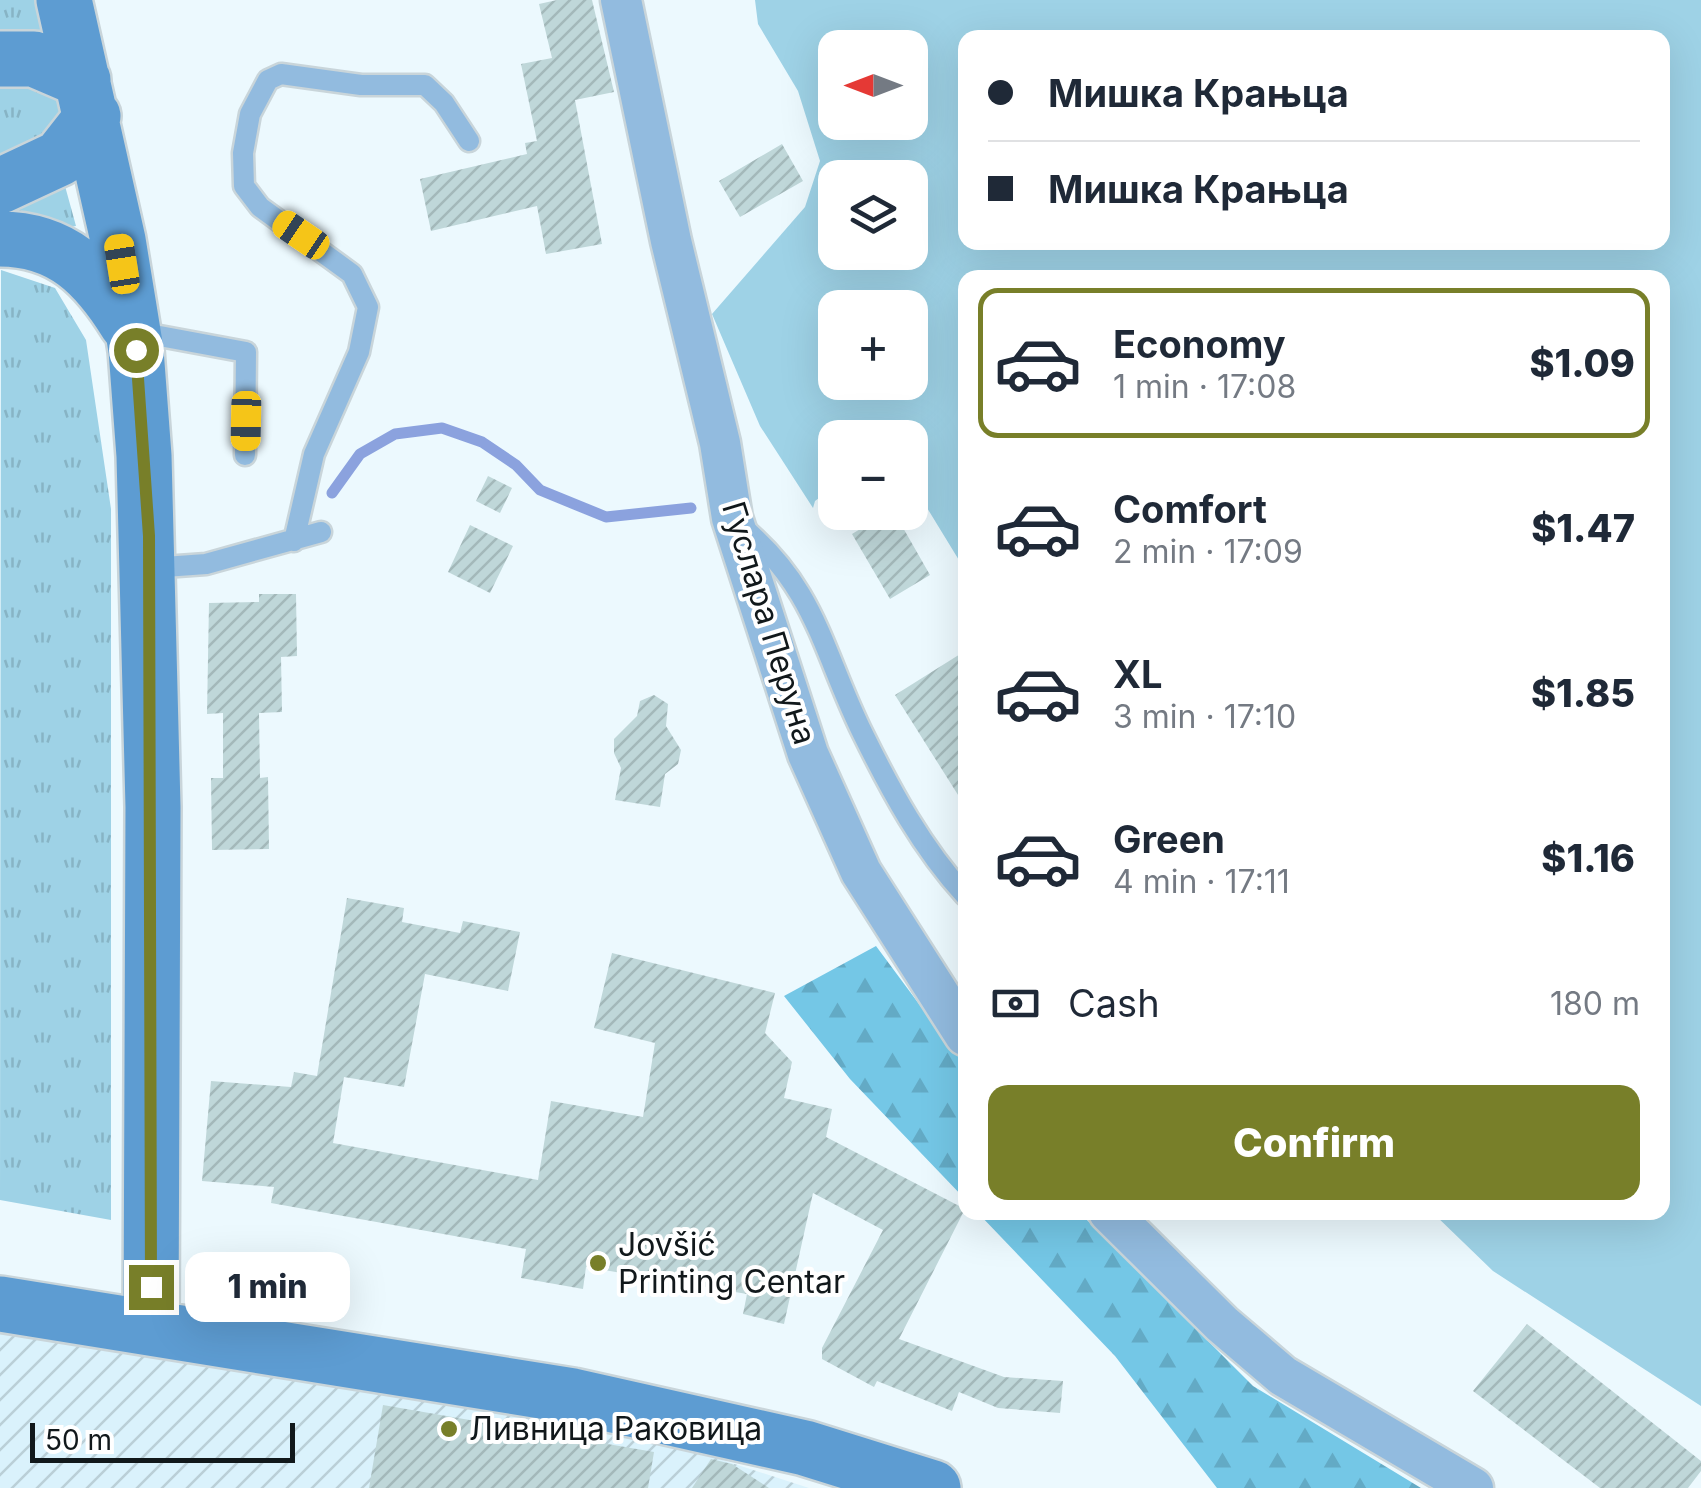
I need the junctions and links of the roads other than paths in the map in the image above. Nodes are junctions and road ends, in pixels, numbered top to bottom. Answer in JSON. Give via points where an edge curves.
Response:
{"nodes":[{"id":1,"x":64,"y":0,"type":"edge"},
{"id":2,"x":621,"y":0,"type":"edge"},
{"id":3,"x":0,"y":59,"type":"edge"},
{"id":4,"x":88,"y":98,"type":"junction"},
{"id":5,"x":469,"y":142,"type":"dead end"},
{"id":6,"x":0,"y":186,"type":"edge"},
{"id":7,"x":0,"y":239,"type":"edge"},
{"id":8,"x":132,"y":330,"type":"junction"},
{"id":9,"x":245,"y":455,"type":"dead end"},
{"id":10,"x":732,"y":518,"type":"junction"},
{"id":11,"x":321,"y":532,"type":"dead end"},
{"id":12,"x":294,"y":541,"type":"junction"},
{"id":13,"x":150,"y":568,"type":"junction"},
{"id":14,"x":958,"y":887,"type":"edge"},
{"id":15,"x":958,"y":1024,"type":"edge"},
{"id":16,"x":1117,"y":1220,"type":"edge"},
{"id":17,"x":19,"y":1307,"type":"edge"},
{"id":18,"x":151,"y":1326,"type":"junction"},
{"id":19,"x":933,"y":1488,"type":"edge"},
{"id":20,"x":1473,"y":1488,"type":"edge"}],
"edges":[{"from":1,"to":4,"type":"main road"},
{"from":2,"to":10,"type":"street","name":"Гуслара Перуна"},
{"from":3,"to":4,"type":"main road","via":[[34,59]]},
{"from":4,"to":6,"type":"main road","via":[[60,158]]},
{"from":4,"to":8,"type":"main road"},
{"from":5,"to":12,"type":"lane","via":[[425,86],[296,73],[268,80],[257,95],[243,153],[244,186],[260,207],[352,274],[368,307],[359,352],[314,454]]},
{"from":7,"to":8,"type":"main road","via":[[33,242],[80,263]]},
{"from":8,"to":9,"type":"lane","via":[[246,352]]},
{"from":8,"to":13,"type":"main road"},
{"from":10,"to":14,"type":"lane","via":[[776,555],[801,592],[863,734],[932,858]]},
{"from":10,"to":15,"type":"street","name":"Гуслара Перуна","via":[[834,817]]},
{"from":11,"to":12,"type":"lane"},
{"from":12,"to":13,"type":"lane","via":[[206,564]]},
{"from":13,"to":18,"type":"main road"},
{"from":16,"to":20,"type":"street","via":[[1284,1376]]},
{"from":17,"to":18,"type":"main road"},
{"from":18,"to":19,"type":"main road","via":[[573,1396],[805,1448]]}]}
